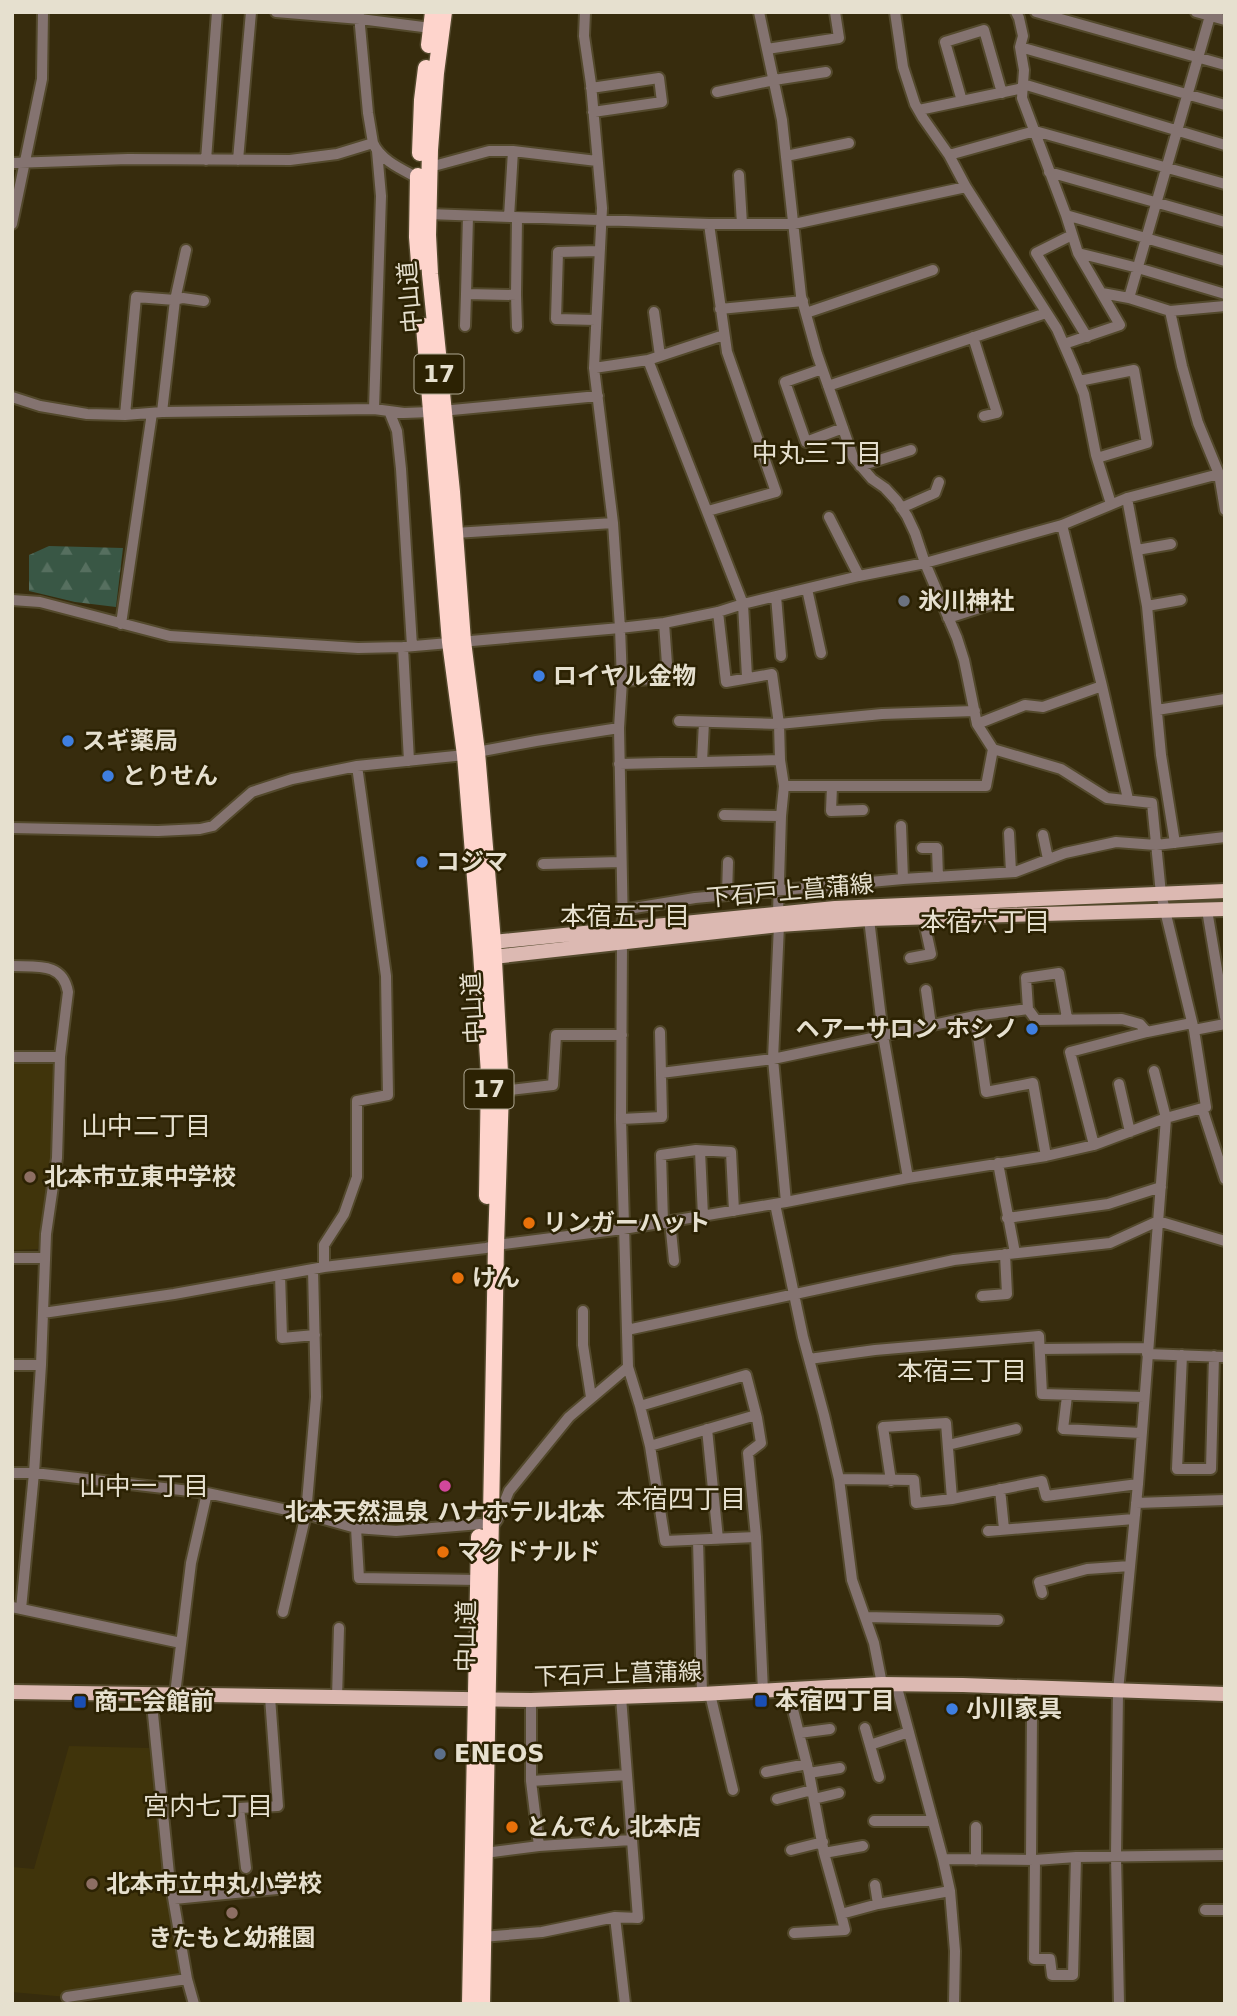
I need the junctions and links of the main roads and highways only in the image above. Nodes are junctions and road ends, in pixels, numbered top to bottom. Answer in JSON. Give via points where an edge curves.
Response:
{"nodes":[{"id":1,"x":444,"y":12,"type":"edge"},
{"id":2,"x":432,"y":20,"type":"edge"},
{"id":3,"x":424,"y":172,"type":"junction"},
{"id":4,"x":437,"y":412,"type":"junction"},
{"id":5,"x":456,"y":641,"type":"junction"},
{"id":6,"x":1225,"y":891,"type":"edge"},
{"id":7,"x":1225,"y":909,"type":"edge"},
{"id":8,"x":867,"y":913,"type":"junction"},
{"id":9,"x":489,"y":950,"type":"junction"},
{"id":10,"x":491,"y":1247,"type":"junction"},
{"id":11,"x":485,"y":1527,"type":"junction"},
{"id":12,"x":12,"y":1692,"type":"edge"},
{"id":13,"x":1225,"y":1694,"type":"edge"},
{"id":14,"x":482,"y":1700,"type":"junction"},
{"id":15,"x":470,"y":2004,"type":"edge"},
{"id":16,"x":482,"y":2004,"type":"edge"}],
"edges":[{"from":1,"to":3,"type":"highway","name":"中山道","number":"17"},
{"from":2,"to":3,"type":"highway","name":"中山道","number":"17","via":[[422,100]]},
{"from":3,"to":4,"type":"highway","name":"中山道","number":"17"},
{"from":3,"to":4,"type":"highway","name":"中山道","number":"17","via":[[417,237]]},
{"from":4,"to":5,"type":"highway","name":"中山道","number":"17"},
{"from":4,"to":5,"type":"highway","name":"中山道","number":"17","via":[[455,533]]},
{"from":5,"to":9,"type":"highway","name":"中山道","number":"17"},
{"from":6,"to":8,"type":"main road","name":"下石戸上菖蒲線"},
{"from":7,"to":8,"type":"main road","name":"下石戸上菖蒲線","via":[[923,917]]},
{"from":8,"to":9,"type":"main road","name":"下石戸上菖蒲線"},
{"from":9,"to":10,"type":"highway","name":"中山道","number":"17"},
{"from":9,"to":10,"type":"highway","name":"中山道","number":"17","via":[[501,1091]]},
{"from":10,"to":11,"type":"highway","name":"中山道","number":"17"},
{"from":11,"to":14,"type":"highway","name":"中山道","number":"17"},
{"from":11,"to":14,"type":"highway","name":"中山道","number":"17","via":[[478,1580]]},
{"from":12,"to":14,"type":"main road","name":"下石戸上菖蒲線"},
{"from":13,"to":14,"type":"main road","name":"下石戸上菖蒲線","via":[[889,1684]]},
{"from":14,"to":15,"type":"highway","name":"中山道","number":"17"},
{"from":14,"to":16,"type":"highway","name":"中山道","number":"17"}]}
